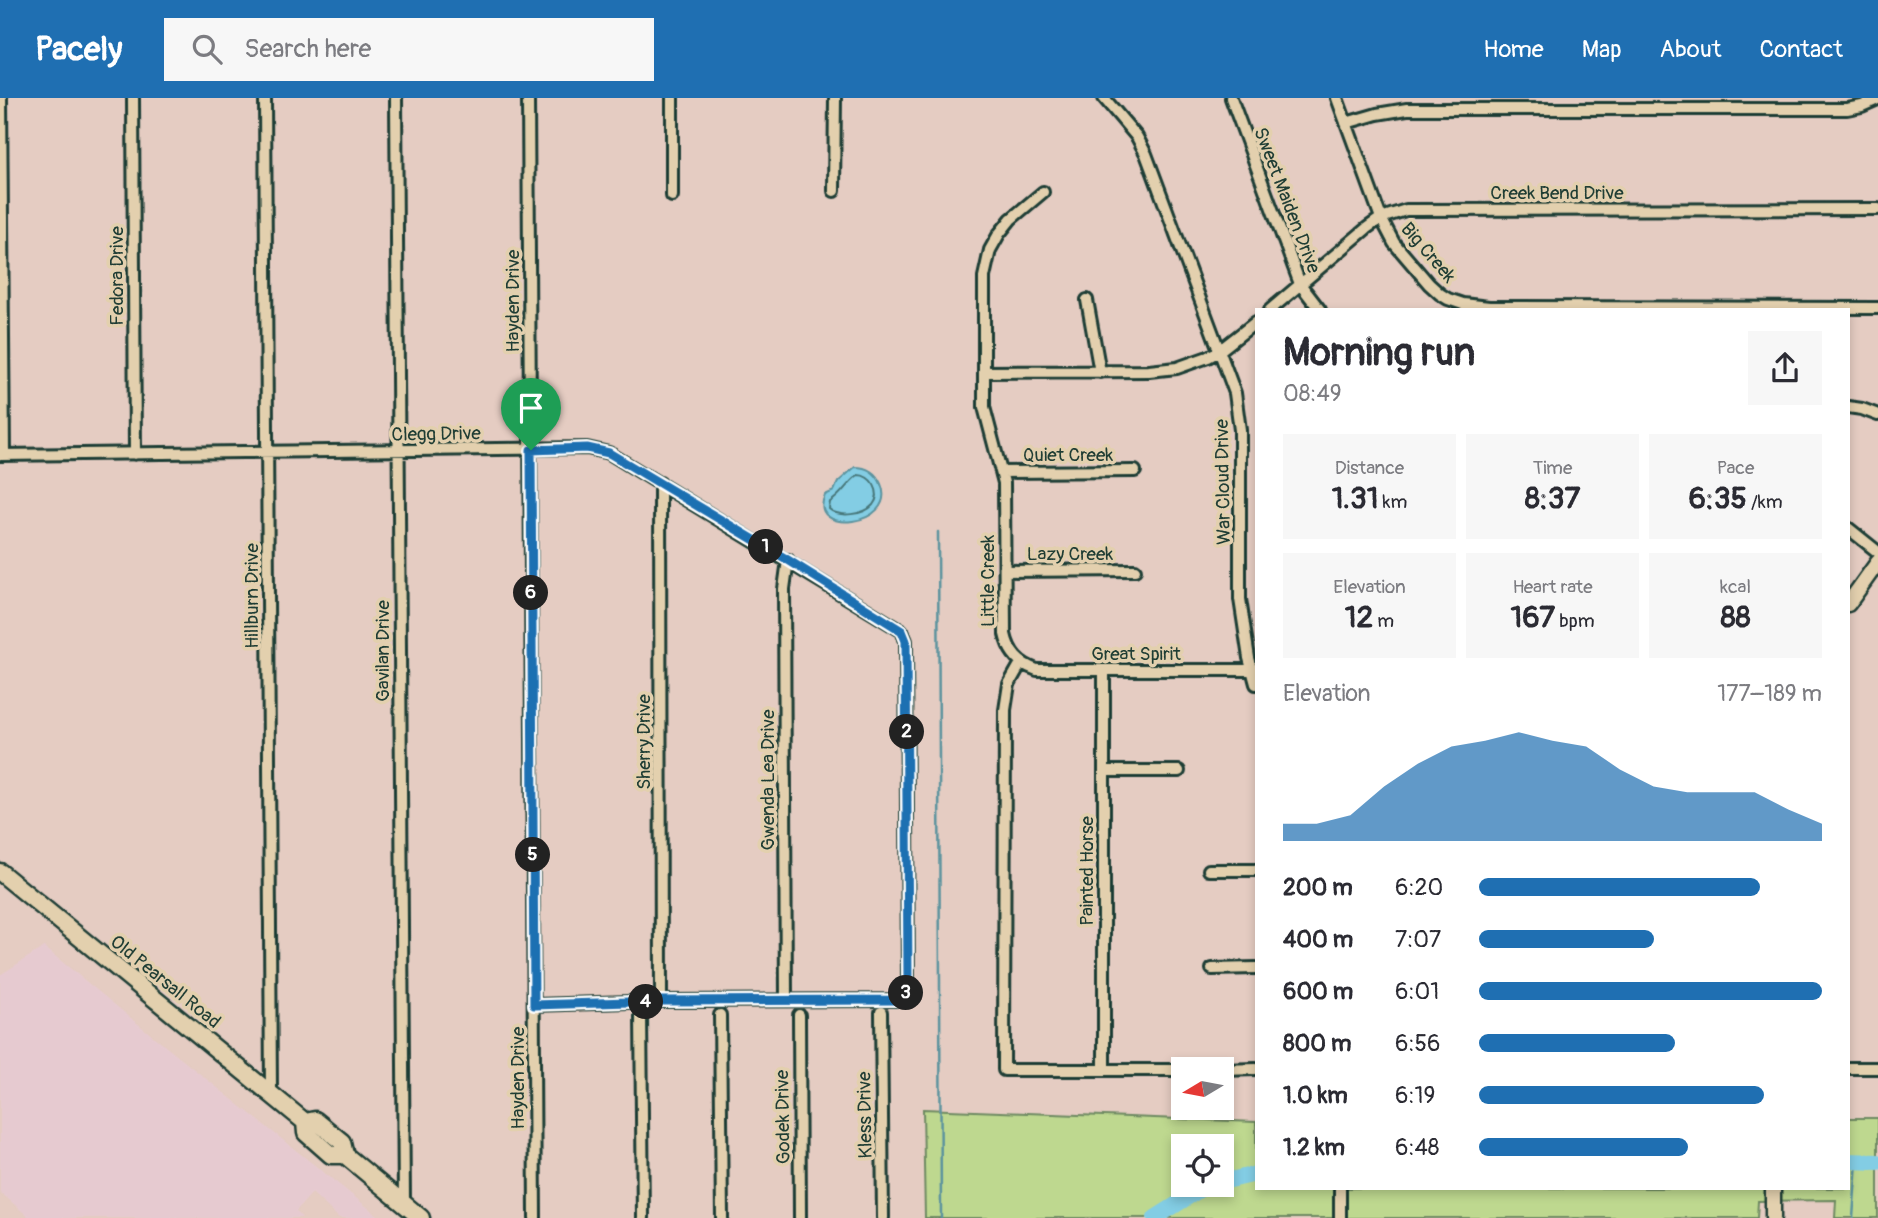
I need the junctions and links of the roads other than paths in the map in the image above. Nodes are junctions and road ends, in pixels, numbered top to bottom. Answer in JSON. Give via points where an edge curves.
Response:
{"nodes":[{"id":1,"x":1,"y":98,"type":"edge"},
{"id":2,"x":133,"y":98,"type":"edge"},
{"id":3,"x":265,"y":98,"type":"edge"},
{"id":4,"x":396,"y":98,"type":"edge"},
{"id":5,"x":528,"y":98,"type":"edge"},
{"id":6,"x":672,"y":98,"type":"edge"},
{"id":7,"x":835,"y":98,"type":"edge"},
{"id":8,"x":1104,"y":98,"type":"edge"},
{"id":9,"x":1231,"y":98,"type":"edge"},
{"id":10,"x":1336,"y":98,"type":"edge"},
{"id":11,"x":1878,"y":99,"type":"edge"},
{"id":12,"x":1346,"y":123,"type":"junction"},
{"id":13,"x":834,"y":191,"type":"dead end"},
{"id":14,"x":1043,"y":192,"type":"dead end"},
{"id":15,"x":673,"y":196,"type":"dead end"},
{"id":16,"x":1878,"y":209,"type":"edge"},
{"id":17,"x":1381,"y":218,"type":"junction"},
{"id":18,"x":1300,"y":284,"type":"junction"},
{"id":19,"x":1087,"y":300,"type":"dead end"},
{"id":20,"x":1272,"y":308,"type":"edge"},
{"id":21,"x":1318,"y":308,"type":"edge"},
{"id":22,"x":1878,"y":308,"type":"edge"},
{"id":23,"x":1255,"y":322,"type":"edge"},
{"id":24,"x":1219,"y":351,"type":"junction"},
{"id":25,"x":984,"y":372,"type":"junction"},
{"id":26,"x":1100,"y":372,"type":"junction"},
{"id":27,"x":1850,"y":407,"type":"edge"},
{"id":28,"x":1878,"y":415,"type":"edge"},
{"id":29,"x":531,"y":450,"type":"junction"},
{"id":30,"x":399,"y":451,"type":"junction"},
{"id":31,"x":268,"y":452,"type":"junction"},
{"id":32,"x":135,"y":454,"type":"junction"},
{"id":33,"x":2,"y":455,"type":"edge"},
{"id":34,"x":1135,"y":471,"type":"dead end"},
{"id":35,"x":1002,"y":472,"type":"junction"},
{"id":36,"x":660,"y":483,"type":"junction"},
{"id":37,"x":1850,"y":530,"type":"edge"},
{"id":38,"x":1878,"y":552,"type":"edge"},
{"id":39,"x":788,"y":560,"type":"junction"},
{"id":40,"x":1878,"y":562,"type":"edge"},
{"id":41,"x":1135,"y":570,"type":"dead end"},
{"id":42,"x":1005,"y":571,"type":"junction"},
{"id":43,"x":1850,"y":601,"type":"edge"},
{"id":44,"x":1021,"y":663,"type":"junction"},
{"id":45,"x":1252,"y":670,"type":"junction"},
{"id":46,"x":1104,"y":671,"type":"junction"},
{"id":47,"x":1255,"y":680,"type":"edge"},
{"id":48,"x":1104,"y":771,"type":"junction"},
{"id":49,"x":1179,"y":771,"type":"dead end"},
{"id":50,"x":1209,"y":870,"type":"dead end"},
{"id":51,"x":1255,"y":870,"type":"edge"},
{"id":52,"x":0,"y":872,"type":"edge"},
{"id":53,"x":1212,"y":968,"type":"dead end"},
{"id":54,"x":1255,"y":968,"type":"edge"},
{"id":55,"x":786,"y":1000,"type":"junction"},
{"id":56,"x":661,"y":1001,"type":"junction"},
{"id":57,"x":534,"y":1005,"type":"junction"},
{"id":58,"x":881,"y":1012,"type":"dead end"},
{"id":59,"x":641,"y":1015,"type":"dead end"},
{"id":60,"x":720,"y":1015,"type":"dead end"},
{"id":61,"x":799,"y":1015,"type":"dead end"},
{"id":62,"x":1850,"y":1068,"type":"edge"},
{"id":63,"x":1878,"y":1068,"type":"edge"},
{"id":64,"x":1255,"y":1069,"type":"edge"},
{"id":65,"x":1104,"y":1070,"type":"junction"},
{"id":66,"x":1171,"y":1070,"type":"edge"},
{"id":67,"x":1234,"y":1070,"type":"edge"},
{"id":68,"x":271,"y":1094,"type":"junction"},
{"id":69,"x":1340,"y":1190,"type":"edge"},
{"id":70,"x":1773,"y":1191,"type":"edge"},
{"id":71,"x":404,"y":1203,"type":"junction"},
{"id":72,"x":1340,"y":1217,"type":"edge"},
{"id":73,"x":422,"y":1218,"type":"edge"},
{"id":74,"x":536,"y":1218,"type":"edge"},
{"id":75,"x":643,"y":1218,"type":"edge"},
{"id":76,"x":722,"y":1218,"type":"edge"},
{"id":77,"x":800,"y":1218,"type":"edge"},
{"id":78,"x":883,"y":1218,"type":"edge"},
{"id":79,"x":1773,"y":1218,"type":"edge"}],
"edges":[{"from":1,"to":33,"type":"street"},
{"from":2,"to":32,"type":"street","name":"Fedora Drive"},
{"from":3,"to":31,"type":"street","name":"Hillburn Drive"},
{"from":4,"to":30,"type":"street","name":"Gavilan Drive"},
{"from":5,"to":29,"type":"street","name":"Hayden Drive"},
{"from":6,"to":15,"type":"street"},
{"from":7,"to":13,"type":"street"},
{"from":8,"to":24,"type":"street","name":"War Cloud Drive","via":[[1146,154]]},
{"from":9,"to":18,"type":"street","name":"Sweet Maiden Drive"},
{"from":10,"to":12,"type":"street","name":"Big Creek"},
{"from":11,"to":12,"type":"street","via":[[1847,109],[1407,109]]},
{"from":12,"to":17,"type":"street","name":"Big Creek"},
{"from":14,"to":25,"type":"street","name":"Little Creek","via":[[1005,226],[987,259]]},
{"from":16,"to":17,"type":"street","name":"Creek Bend Drive","via":[[1414,209]]},
{"from":17,"to":18,"type":"street","name":"Creek Bend Drive"},
{"from":17,"to":22,"type":"street","name":"Big Creek","via":[[1394,243],[1429,284],[1448,299],[1470,305]]},
{"from":18,"to":20,"type":"street","name":"Creek Bend Drive"},
{"from":18,"to":21,"type":"street","name":"Sweet Maiden Drive"},
{"from":19,"to":26,"type":"street"},
{"from":23,"to":24,"type":"street"},
{"from":24,"to":26,"type":"street","via":[[1161,370]]},
{"from":24,"to":45,"type":"street","name":"War Cloud Drive","via":[[1235,393],[1240,430],[1240,599]]},
{"from":25,"to":26,"type":"street"},
{"from":25,"to":35,"type":"street","name":"Little Creek","via":[[984,407]]},
{"from":27,"to":28,"type":"street"},
{"from":29,"to":30,"type":"street","name":"Clegg Drive"},
{"from":29,"to":36,"type":"street","name":"Clegg Drive","via":[[604,450]]},
{"from":29,"to":57,"type":"street","name":"Hayden Drive"},
{"from":30,"to":31,"type":"street","name":"Clegg Drive"},
{"from":30,"to":71,"type":"street","name":"Gavilan Drive"},
{"from":31,"to":32,"type":"street","name":"Clegg Drive"},
{"from":31,"to":68,"type":"street","name":"Hillburn Drive"},
{"from":32,"to":33,"type":"street","name":"Clegg Drive"},
{"from":34,"to":35,"type":"street","name":"Quiet Creek"},
{"from":35,"to":42,"type":"street","name":"Little Creek"},
{"from":36,"to":39,"type":"street","name":"Clegg Drive"},
{"from":36,"to":56,"type":"street","name":"Sherry Drive"},
{"from":37,"to":38,"type":"street"},
{"from":39,"to":55,"type":"street","name":"Gwenda Lea Drive","via":[[784,589]]},
{"from":39,"to":55,"type":"street","name":"Clegg Drive","via":[[902,631],[906,641],[908,981],[906,994],[896,1000]]},
{"from":40,"to":43,"type":"street"},
{"from":41,"to":42,"type":"street","name":"Lazy Creek"},
{"from":42,"to":44,"type":"street","name":"Little Creek","via":[[1005,634]]},
{"from":44,"to":46,"type":"street","name":"Great Spirit","via":[[1045,671]]},
{"from":44,"to":65,"type":"street","via":[[1009,684],[1005,710],[1004,1070]]},
{"from":45,"to":46,"type":"street","name":"Great Spirit"},
{"from":45,"to":47,"type":"street","name":"War Cloud Drive"},
{"from":46,"to":48,"type":"street","name":"Painted Horse"},
{"from":48,"to":49,"type":"street"},
{"from":48,"to":65,"type":"street","name":"Painted Horse"},
{"from":50,"to":51,"type":"street"},
{"from":52,"to":68,"type":"main road","name":"Old Pearsall Road"},
{"from":53,"to":54,"type":"street"},
{"from":55,"to":56,"type":"street"},
{"from":56,"to":57,"type":"street"},
{"from":57,"to":74,"type":"street","name":"Hayden Drive"},
{"from":58,"to":78,"type":"street","name":"Kless Drive"},
{"from":59,"to":75,"type":"street"},
{"from":60,"to":76,"type":"street"},
{"from":61,"to":77,"type":"street","name":"Godek Drive"},
{"from":62,"to":63,"type":"street"},
{"from":64,"to":67,"type":"street"},
{"from":65,"to":66,"type":"street"},
{"from":68,"to":71,"type":"main road","name":"Old Pearsall Road","via":[[305,1122],[315,1120],[342,1142],[345,1155]]},
{"from":69,"to":72,"type":"street"},
{"from":70,"to":79,"type":"street"},
{"from":71,"to":73,"type":"main road","name":"Old Pearsall Road"}]}
